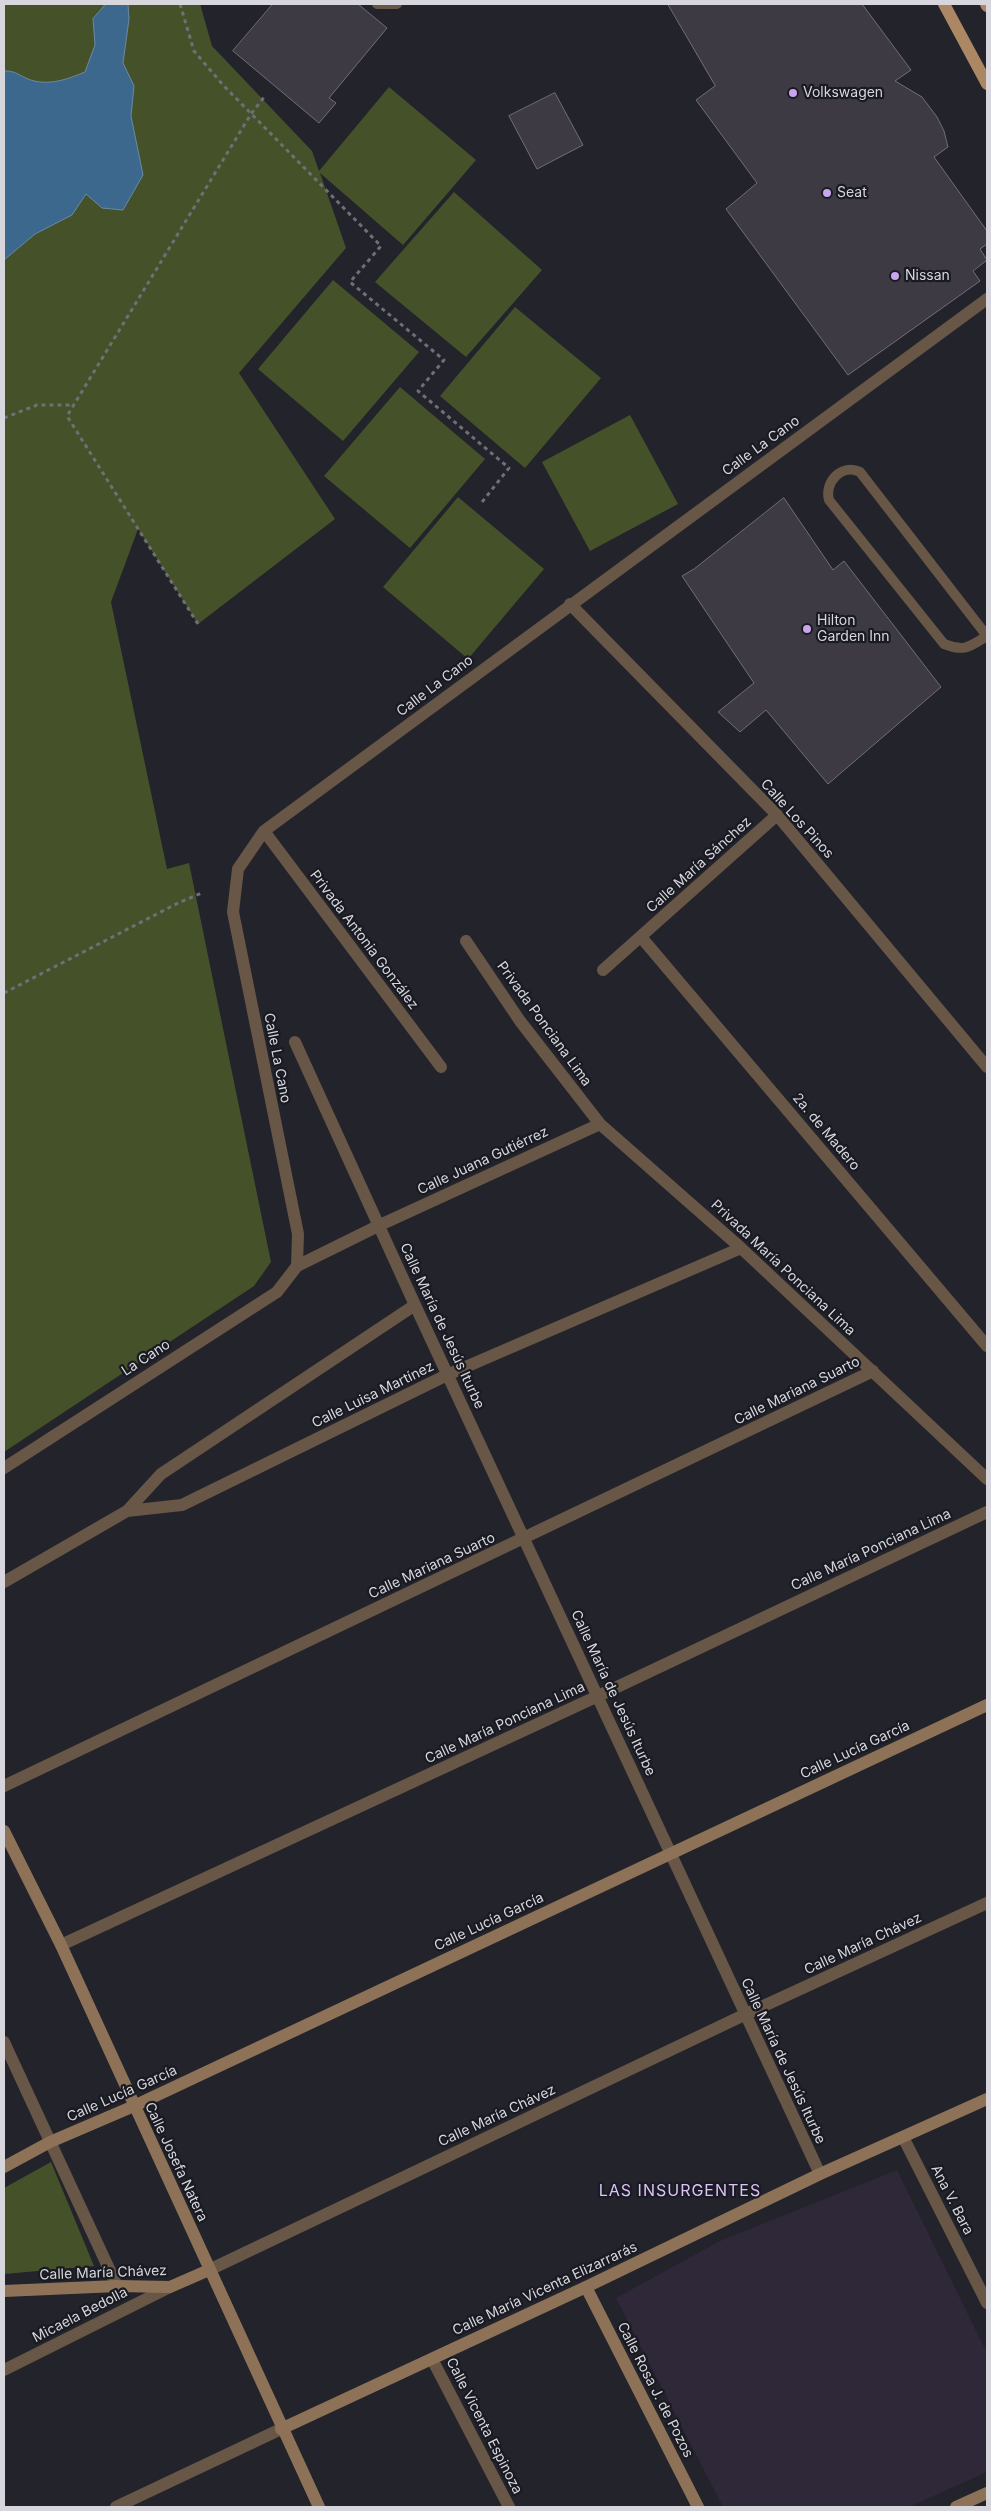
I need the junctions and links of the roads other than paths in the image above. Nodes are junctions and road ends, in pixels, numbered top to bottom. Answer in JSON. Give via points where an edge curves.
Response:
{"nodes":[{"id":1,"x":378,"y":4,"type":"edge"},
{"id":2,"x":397,"y":4,"type":"edge"},
{"id":3,"x":944,"y":4,"type":"edge"},
{"id":4,"x":987,"y":84,"type":"edge"},
{"id":5,"x":987,"y":299,"type":"edge"},
{"id":6,"x":570,"y":604,"type":"junction"},
{"id":7,"x":987,"y":636,"type":"edge"},
{"id":8,"x":777,"y":815,"type":"junction"},
{"id":9,"x":264,"y":831,"type":"junction"},
{"id":10,"x":641,"y":937,"type":"junction"},
{"id":11,"x":466,"y":941,"type":"dead end"},
{"id":12,"x":604,"y":970,"type":"dead end"},
{"id":13,"x":295,"y":1042,"type":"dead end"},
{"id":14,"x":441,"y":1067,"type":"dead end"},
{"id":15,"x":987,"y":1067,"type":"edge"},
{"id":16,"x":600,"y":1124,"type":"junction"},
{"id":17,"x":380,"y":1224,"type":"junction"},
{"id":18,"x":741,"y":1248,"type":"junction"},
{"id":19,"x":297,"y":1266,"type":"junction"},
{"id":20,"x":414,"y":1305,"type":"junction"},
{"id":21,"x":987,"y":1346,"type":"edge"},
{"id":22,"x":873,"y":1371,"type":"junction"},
{"id":23,"x":447,"y":1376,"type":"junction"},
{"id":24,"x":4,"y":1468,"type":"edge"},
{"id":25,"x":987,"y":1479,"type":"edge"},
{"id":26,"x":126,"y":1512,"type":"junction"},
{"id":27,"x":987,"y":1512,"type":"edge"},
{"id":28,"x":525,"y":1538,"type":"junction"},
{"id":29,"x":4,"y":1582,"type":"edge"},
{"id":30,"x":598,"y":1696,"type":"junction"},
{"id":31,"x":987,"y":1705,"type":"edge"},
{"id":32,"x":4,"y":1786,"type":"edge"},
{"id":33,"x":4,"y":1830,"type":"edge"},
{"id":34,"x":671,"y":1852,"type":"junction"},
{"id":35,"x":987,"y":1903,"type":"edge"},
{"id":36,"x":60,"y":1945,"type":"junction"},
{"id":37,"x":744,"y":2015,"type":"junction"},
{"id":38,"x":4,"y":2042,"type":"edge"},
{"id":39,"x":987,"y":2099,"type":"edge"},
{"id":40,"x":134,"y":2106,"type":"junction"},
{"id":41,"x":903,"y":2137,"type":"junction"},
{"id":42,"x":50,"y":2142,"type":"junction"},
{"id":43,"x":4,"y":2167,"type":"edge"},
{"id":44,"x":820,"y":2174,"type":"junction"},
{"id":45,"x":209,"y":2270,"type":"junction"},
{"id":46,"x":117,"y":2286,"type":"junction"},
{"id":47,"x":170,"y":2287,"type":"junction"},
{"id":48,"x":586,"y":2287,"type":"junction"},
{"id":49,"x":4,"y":2291,"type":"edge"},
{"id":50,"x":987,"y":2303,"type":"edge"},
{"id":51,"x":432,"y":2359,"type":"junction"},
{"id":52,"x":4,"y":2370,"type":"edge"},
{"id":53,"x":282,"y":2429,"type":"junction"},
{"id":54,"x":987,"y":2493,"type":"edge"},
{"id":55,"x":116,"y":2507,"type":"edge"},
{"id":56,"x":318,"y":2507,"type":"edge"},
{"id":57,"x":509,"y":2507,"type":"edge"},
{"id":58,"x":698,"y":2507,"type":"edge"},
{"id":59,"x":956,"y":2507,"type":"edge"}],
"edges":[{"from":1,"to":2,"type":"lane"},
{"from":3,"to":4,"type":"main road"},
{"from":5,"to":6,"type":"street","name":"Calle La Cano"},
{"from":6,"to":8,"type":"street","name":"Calle Los Pinos"},
{"from":6,"to":9,"type":"street","name":"Calle La Cano"},
{"from":7,"to":7,"type":"lane","via":[[860,472],[845,470],[831,482],[827,494],[829,500],[944,644],[966,649]]},
{"from":8,"to":10,"type":"street","name":"Calle María Sánchez"},
{"from":8,"to":15,"type":"street","name":"Calle Los Pinos"},
{"from":9,"to":14,"type":"street","name":"Privada Antonia González"},
{"from":9,"to":19,"type":"street","name":"Calle La Cano","via":[[238,869],[232,912],[298,1234]]},
{"from":10,"to":12,"type":"street","name":"Calle María Sánchez"},
{"from":10,"to":21,"type":"street","name":"2a. de Madero"},
{"from":11,"to":16,"type":"street","name":"Privada Ponciana Lima","via":[[520,1021]]},
{"from":13,"to":17,"type":"street","name":"Calle María de Jesús Iturbe"},
{"from":16,"to":17,"type":"street","name":"Calle Juana Gutiérrez"},
{"from":16,"to":18,"type":"street","name":"Privada María Ponciana Lima"},
{"from":17,"to":19,"type":"street","name":"Calle Juana Gutiérrez"},
{"from":17,"to":20,"type":"street","name":"Calle María de Jesús Iturbe"},
{"from":18,"to":22,"type":"street","name":"Privada María Ponciana Lima"},
{"from":18,"to":23,"type":"street","name":"Calle Luisa Martínez"},
{"from":19,"to":24,"type":"street","name":"La Cano","via":[[276,1292]]},
{"from":20,"to":23,"type":"street","name":"Calle María de Jesús Iturbe"},
{"from":20,"to":26,"type":"street","name":"Calle Luisa Martínez","via":[[161,1474]]},
{"from":22,"to":25,"type":"street","name":"Privada María Ponciana Lima"},
{"from":22,"to":28,"type":"street","name":"Calle Mariana Suarto"},
{"from":23,"to":26,"type":"street","name":"Calle Luisa Martínez","via":[[182,1505]]},
{"from":23,"to":28,"type":"street","name":"Calle María de Jesús Iturbe"},
{"from":26,"to":29,"type":"street","name":"Calle Luisa Martínez"},
{"from":27,"to":30,"type":"street","name":"Calle María Ponciana Lima"},
{"from":28,"to":30,"type":"street","name":"Calle María de Jesús Iturbe"},
{"from":28,"to":32,"type":"street","name":"Calle Mariana Suarto"},
{"from":30,"to":34,"type":"street","name":"Calle María de Jesús Iturbe"},
{"from":30,"to":36,"type":"street","name":"Calle María Ponciana Lima"},
{"from":31,"to":34,"type":"street","name":"Calle Lucía García"},
{"from":33,"to":36,"type":"street","name":"Calle Josefa Natera"},
{"from":34,"to":37,"type":"street","name":"Calle María de Jesús Iturbe"},
{"from":34,"to":40,"type":"street","name":"Calle Lucía García"},
{"from":35,"to":37,"type":"street","name":"Calle María Chávez"},
{"from":36,"to":40,"type":"street","name":"Calle Josefa Natera"},
{"from":37,"to":44,"type":"street","name":"Calle María de Jesús Iturbe"},
{"from":37,"to":45,"type":"street","name":"Calle María Chávez"},
{"from":38,"to":42,"type":"street"},
{"from":39,"to":41,"type":"street","name":"Calle María Vicenta Elizarrarás"},
{"from":40,"to":42,"type":"street","name":"Calle Lucía García"},
{"from":40,"to":45,"type":"street","name":"Calle Josefa Natera"},
{"from":41,"to":44,"type":"street","name":"Calle María Vicenta Elizarrarás"},
{"from":41,"to":50,"type":"street","name":"Ana V. Bara"},
{"from":42,"to":43,"type":"street","name":"Calle Lucía García"},
{"from":42,"to":46,"type":"street"},
{"from":44,"to":48,"type":"street","name":"Calle María Vicenta Elizarrarás"},
{"from":45,"to":47,"type":"street","name":"Calle María Chávez"},
{"from":45,"to":53,"type":"street","name":"Calle Josefa Natera"},
{"from":46,"to":47,"type":"street","name":"Calle María Chávez"},
{"from":46,"to":49,"type":"street","name":"Calle María Chávez"},
{"from":47,"to":52,"type":"street","name":"Micaela Bedolla"},
{"from":48,"to":51,"type":"street","name":"Calle María Vicenta Elizarrarás"},
{"from":48,"to":58,"type":"street","name":"Calle Rosa J. de Pozos"},
{"from":51,"to":53,"type":"street","name":"Calle María Vicenta Elizarrarás"},
{"from":51,"to":57,"type":"street","name":"Calle Vicenta Espinoza"},
{"from":53,"to":55,"type":"street","name":"Calle María Vicenta Elizarrarás"},
{"from":53,"to":56,"type":"street","name":"Calle Josefa Natera"},
{"from":54,"to":59,"type":"street"}]}
